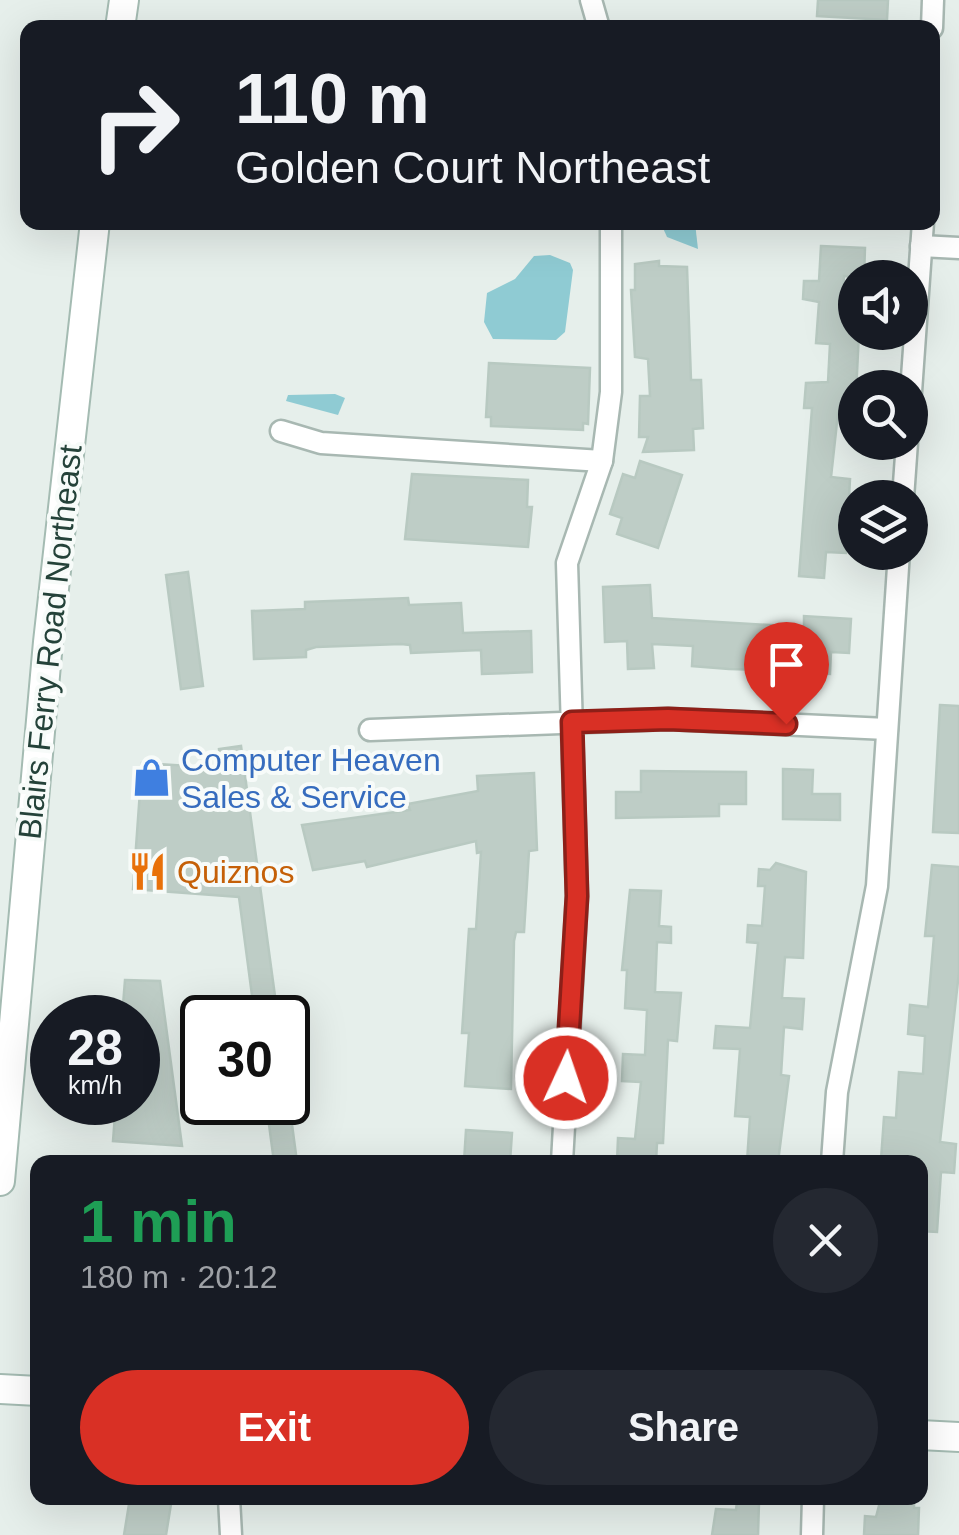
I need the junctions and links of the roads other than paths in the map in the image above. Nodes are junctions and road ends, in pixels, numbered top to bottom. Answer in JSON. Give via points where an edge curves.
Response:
{"nodes":[{"id":1,"x":94,"y":230,"type":"edge"},
{"id":2,"x":612,"y":230,"type":"edge"},
{"id":3,"x":922,"y":230,"type":"edge"},
{"id":4,"x":922,"y":246,"type":"junction"},
{"id":5,"x":959,"y":248,"type":"edge"},
{"id":6,"x":913,"y":370,"type":"edge"},
{"id":7,"x":281,"y":431,"type":"dead end"},
{"id":8,"x":602,"y":461,"type":"junction"},
{"id":9,"x":899,"y":570,"type":"edge"},
{"id":10,"x":572,"y":722,"type":"junction"},
{"id":11,"x":887,"y":728,"type":"junction"},
{"id":12,"x":370,"y":730,"type":"dead end"},
{"id":13,"x":562,"y":1155,"type":"edge"},
{"id":14,"x":832,"y":1155,"type":"edge"},
{"id":15,"x":0,"y":1181,"type":"edge"},
{"id":16,"x":0,"y":1389,"type":"edge"},
{"id":17,"x":30,"y":1391,"type":"edge"},
{"id":18,"x":928,"y":1435,"type":"edge"},
{"id":19,"x":959,"y":1436,"type":"edge"},
{"id":20,"x":229,"y":1505,"type":"edge"},
{"id":21,"x":813,"y":1505,"type":"edge"},
{"id":22,"x":232,"y":1535,"type":"edge"},
{"id":23,"x":812,"y":1535,"type":"edge"}],
"edges":[{"from":1,"to":15,"type":"main road","name":"Blairs Ferry Road Northeast","via":[[48,642]]},
{"from":2,"to":8,"type":"street","via":[[611,392]]},
{"from":3,"to":4,"type":"street"},
{"from":4,"to":5,"type":"street"},
{"from":4,"to":6,"type":"street"},
{"from":7,"to":8,"type":"street","via":[[321,442]]},
{"from":8,"to":10,"type":"street","via":[[567,563]]},
{"from":9,"to":11,"type":"street"},
{"from":10,"to":11,"type":"street"},
{"from":10,"to":12,"type":"street"},
{"from":10,"to":13,"type":"street","via":[[577,896]]},
{"from":11,"to":14,"type":"street","via":[[877,886],[837,1092]]},
{"from":16,"to":17,"type":"main road"},
{"from":18,"to":19,"type":"main road"},
{"from":20,"to":22,"type":"street"},
{"from":21,"to":23,"type":"street"}]}
